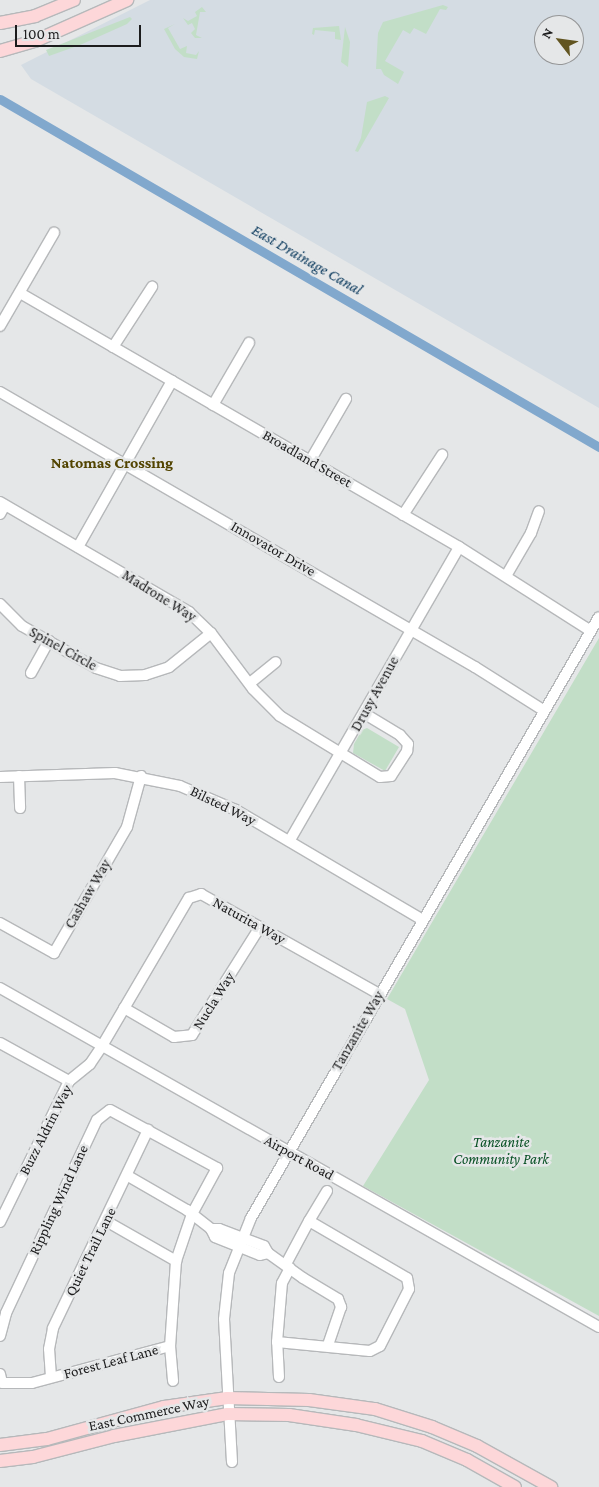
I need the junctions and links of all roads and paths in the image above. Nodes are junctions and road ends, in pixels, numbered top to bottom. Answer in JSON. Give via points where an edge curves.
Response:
{"nodes":[{"id":1,"x":52,"y":0,"type":"edge"},
{"id":2,"x":74,"y":0,"type":"edge"},
{"id":3,"x":127,"y":0,"type":"edge"},
{"id":4,"x":0,"y":19,"type":"edge"},
{"id":5,"x":0,"y":23,"type":"edge"},
{"id":6,"x":4,"y":50,"type":"edge"},
{"id":7,"x":54,"y":233,"type":"dead end"},
{"id":8,"x":152,"y":287,"type":"dead end"},
{"id":9,"x":20,"y":293,"type":"junction"},
{"id":10,"x":0,"y":326,"type":"edge"},
{"id":11,"x":249,"y":343,"type":"dead end"},
{"id":12,"x":113,"y":347,"type":"junction"},
{"id":13,"x":172,"y":381,"type":"junction"},
{"id":14,"x":0,"y":392,"type":"edge"},
{"id":15,"x":346,"y":399,"type":"dead end"},
{"id":16,"x":213,"y":405,"type":"junction"},
{"id":17,"x":442,"y":455,"type":"dead end"},
{"id":18,"x":310,"y":461,"type":"junction"},
{"id":19,"x":125,"y":464,"type":"junction"},
{"id":20,"x":2,"y":507,"type":"edge"},
{"id":21,"x":539,"y":511,"type":"dead end"},
{"id":22,"x":403,"y":515,"type":"junction"},
{"id":23,"x":78,"y":547,"type":"junction"},
{"id":24,"x":459,"y":547,"type":"junction"},
{"id":25,"x":506,"y":576,"type":"junction"},
{"id":26,"x":0,"y":604,"type":"edge"},
{"id":27,"x":599,"y":617,"type":"edge"},
{"id":28,"x":410,"y":630,"type":"junction"},
{"id":29,"x":591,"y":631,"type":"junction"},
{"id":30,"x":211,"y":633,"type":"junction"},
{"id":31,"x":49,"y":642,"type":"junction"},
{"id":32,"x":276,"y":662,"type":"dead end"},
{"id":33,"x":31,"y":673,"type":"dead end"},
{"id":34,"x":250,"y":683,"type":"junction"},
{"id":35,"x":543,"y":710,"type":"junction"},
{"id":36,"x":365,"y":714,"type":"junction"},
{"id":37,"x":341,"y":753,"type":"junction"},
{"id":38,"x":19,"y":776,"type":"junction"},
{"id":39,"x":141,"y":776,"type":"junction"},
{"id":40,"x":0,"y":777,"type":"edge"},
{"id":41,"x":20,"y":808,"type":"dead end"},
{"id":42,"x":290,"y":840,"type":"junction"},
{"id":43,"x":423,"y":920,"type":"junction"},
{"id":44,"x":0,"y":923,"type":"edge"},
{"id":45,"x":260,"y":927,"type":"junction"},
{"id":46,"x":0,"y":988,"type":"edge"},
{"id":47,"x":379,"y":994,"type":"junction"},
{"id":48,"x":124,"y":1008,"type":"junction"},
{"id":49,"x":0,"y":1043,"type":"edge"},
{"id":50,"x":102,"y":1046,"type":"junction"},
{"id":51,"x":69,"y":1082,"type":"junction"},
{"id":52,"x":148,"y":1130,"type":"junction"},
{"id":53,"x":288,"y":1151,"type":"junction"},
{"id":54,"x":128,"y":1176,"type":"junction"},
{"id":55,"x":327,"y":1191,"type":"dead end"},
{"id":56,"x":192,"y":1214,"type":"junction"},
{"id":57,"x":106,"y":1221,"type":"junction"},
{"id":58,"x":309,"y":1221,"type":"junction"},
{"id":59,"x":0,"y":1222,"type":"edge"},
{"id":60,"x":241,"y":1242,"type":"junction"},
{"id":61,"x":176,"y":1261,"type":"junction"},
{"id":62,"x":288,"y":1266,"type":"junction"},
{"id":63,"x":599,"y":1327,"type":"edge"},
{"id":64,"x":0,"y":1336,"type":"edge"},
{"id":65,"x":277,"y":1342,"type":"junction"},
{"id":66,"x":328,"y":1345,"type":"junction"},
{"id":67,"x":170,"y":1346,"type":"junction"},
{"id":68,"x":0,"y":1374,"type":"edge"},
{"id":69,"x":51,"y":1377,"type":"junction"},
{"id":70,"x":279,"y":1377,"type":"dead end"},
{"id":71,"x":173,"y":1381,"type":"dead end"},
{"id":72,"x":227,"y":1398,"type":"junction"},
{"id":73,"x":227,"y":1414,"type":"junction"},
{"id":74,"x":0,"y":1445,"type":"edge"},
{"id":75,"x":0,"y":1461,"type":"edge"},
{"id":76,"x":232,"y":1462,"type":"dead end"},
{"id":77,"x":515,"y":1487,"type":"edge"},
{"id":78,"x":551,"y":1487,"type":"edge"}],
"edges":[{"from":1,"to":4,"type":"main road"},
{"from":2,"to":5,"type":"main road","via":[[35,16]]},
{"from":3,"to":6,"type":"main road","via":[[66,28]]},
{"from":7,"to":9,"type":"street"},
{"from":8,"to":12,"type":"street"},
{"from":9,"to":10,"type":"street"},
{"from":9,"to":12,"type":"street","name":"Broadland Street"},
{"from":11,"to":16,"type":"street"},
{"from":12,"to":13,"type":"street","name":"Broadland Street"},
{"from":13,"to":16,"type":"street","name":"Broadland Street"},
{"from":13,"to":19,"type":"street"},
{"from":14,"to":19,"type":"street","name":"Innovator Drive"},
{"from":15,"to":18,"type":"street"},
{"from":16,"to":18,"type":"street","name":"Broadland Street"},
{"from":17,"to":22,"type":"street"},
{"from":18,"to":22,"type":"street","name":"Broadland Street"},
{"from":19,"to":23,"type":"street"},
{"from":19,"to":28,"type":"street","name":"Innovator Drive"},
{"from":20,"to":23,"type":"street","name":"Madrone Way"},
{"from":21,"to":25,"type":"street","via":[[531,533]]},
{"from":22,"to":24,"type":"street","name":"Broadland Street"},
{"from":23,"to":30,"type":"street","name":"Madrone Way","via":[[176,604]]},
{"from":24,"to":25,"type":"street","name":"Broadland Street"},
{"from":24,"to":28,"type":"street","name":"Drusy Avenue"},
{"from":25,"to":29,"type":"street","name":"Broadland Street"},
{"from":26,"to":31,"type":"street","name":"Spinel Circle","via":[[22,626]]},
{"from":27,"to":29,"type":"street","name":"Tanzanite Way"},
{"from":28,"to":35,"type":"street","name":"Innovator Drive"},
{"from":28,"to":36,"type":"street","name":"Drusy Avenue"},
{"from":29,"to":35,"type":"street","name":"Tanzanite Way"},
{"from":30,"to":31,"type":"street","name":"Spinel Circle","via":[[169,667],[134,676],[96,668]]},
{"from":30,"to":34,"type":"street","name":"Madrone Way"},
{"from":31,"to":33,"type":"street"},
{"from":32,"to":34,"type":"street"},
{"from":34,"to":37,"type":"street","name":"Madrone Way","via":[[280,716]]},
{"from":35,"to":43,"type":"street","name":"Tanzanite Way"},
{"from":36,"to":37,"type":"street","name":"Drusy Avenue"},
{"from":36,"to":37,"type":"street","name":"Madrone Way","via":[[400,735],[408,744],[408,751],[396,772],[380,777]]},
{"from":37,"to":42,"type":"street","name":"Drusy Avenue"},
{"from":38,"to":39,"type":"street","name":"Bilsted Way","via":[[90,773]]},
{"from":38,"to":40,"type":"street","name":"Bilsted Way"},
{"from":38,"to":41,"type":"street"},
{"from":39,"to":42,"type":"street","name":"Bilsted Way","via":[[208,797]]},
{"from":39,"to":44,"type":"street","name":"Cashaw Way","via":[[126,828],[54,954]]},
{"from":42,"to":43,"type":"street","name":"Bilsted Way"},
{"from":43,"to":47,"type":"street","name":"Tanzanite Way"},
{"from":45,"to":47,"type":"street","name":"Naturita Way"},
{"from":45,"to":48,"type":"street","name":"Nucla Way","via":[[192,1035],[174,1037]]},
{"from":45,"to":48,"type":"street","name":"Naturita Way","via":[[201,894],[189,898]]},
{"from":46,"to":50,"type":"street","name":"Airport Road"},
{"from":47,"to":53,"type":"street","name":"Tanzanite Way"},
{"from":48,"to":50,"type":"street","name":"Naturita Way"},
{"from":49,"to":51,"type":"street"},
{"from":50,"to":51,"type":"street","name":"Buzz Aldrin Way","via":[[90,1064]]},
{"from":50,"to":53,"type":"street","name":"Airport Road"},
{"from":51,"to":59,"type":"street","name":"Buzz Aldrin Way"},
{"from":52,"to":54,"type":"street","name":"Quiet Trail Lane"},
{"from":52,"to":56,"type":"street","via":[[217,1168]]},
{"from":52,"to":64,"type":"street","name":"Rippling Wind Lane","via":[[110,1110],[97,1120],[6,1313]]},
{"from":53,"to":60,"type":"street","name":"Tanzanite Way"},
{"from":53,"to":63,"type":"street","name":"Airport Road"},
{"from":54,"to":56,"type":"street"},
{"from":54,"to":57,"type":"street","name":"Quiet Trail Lane"},
{"from":55,"to":58,"type":"street"},
{"from":56,"to":60,"type":"street","via":[[211,1229]]},
{"from":56,"to":61,"type":"street"},
{"from":57,"to":61,"type":"street"},
{"from":57,"to":69,"type":"street","name":"Quiet Trail Lane","via":[[53,1328],[49,1349]]},
{"from":58,"to":62,"type":"street"},
{"from":58,"to":66,"type":"street","via":[[407,1278],[409,1289],[380,1346],[370,1351]]},
{"from":60,"to":62,"type":"street","via":[[264,1246],[268,1253]]},
{"from":60,"to":72,"type":"street","name":"Tanzanite Way","via":[[229,1273],[224,1319]]},
{"from":61,"to":67,"type":"street"},
{"from":62,"to":65,"type":"street","via":[[282,1283]]},
{"from":62,"to":66,"type":"street","via":[[338,1299],[341,1307]]},
{"from":65,"to":66,"type":"street"},
{"from":65,"to":70,"type":"street"},
{"from":67,"to":69,"type":"street","name":"Forest Leaf Lane"},
{"from":67,"to":71,"type":"street"},
{"from":68,"to":69,"type":"street","via":[[2,1384],[13,1385]]},
{"from":72,"to":73,"type":"street","name":"Tanzanite Way"},
{"from":72,"to":74,"type":"main road","name":"East Commerce Way","via":[[164,1408],[47,1439]]},
{"from":72,"to":78,"type":"main road","name":"East Commerce Way","via":[[309,1400],[375,1409],[477,1446]]},
{"from":73,"to":75,"type":"main road","name":"East Commerce Way","via":[[114,1436],[33,1458]]},
{"from":73,"to":76,"type":"street","name":"Tanzanite Way"},
{"from":73,"to":77,"type":"main road","name":"East Commerce Way","via":[[289,1415],[356,1425],[422,1441],[467,1460]]}]}
